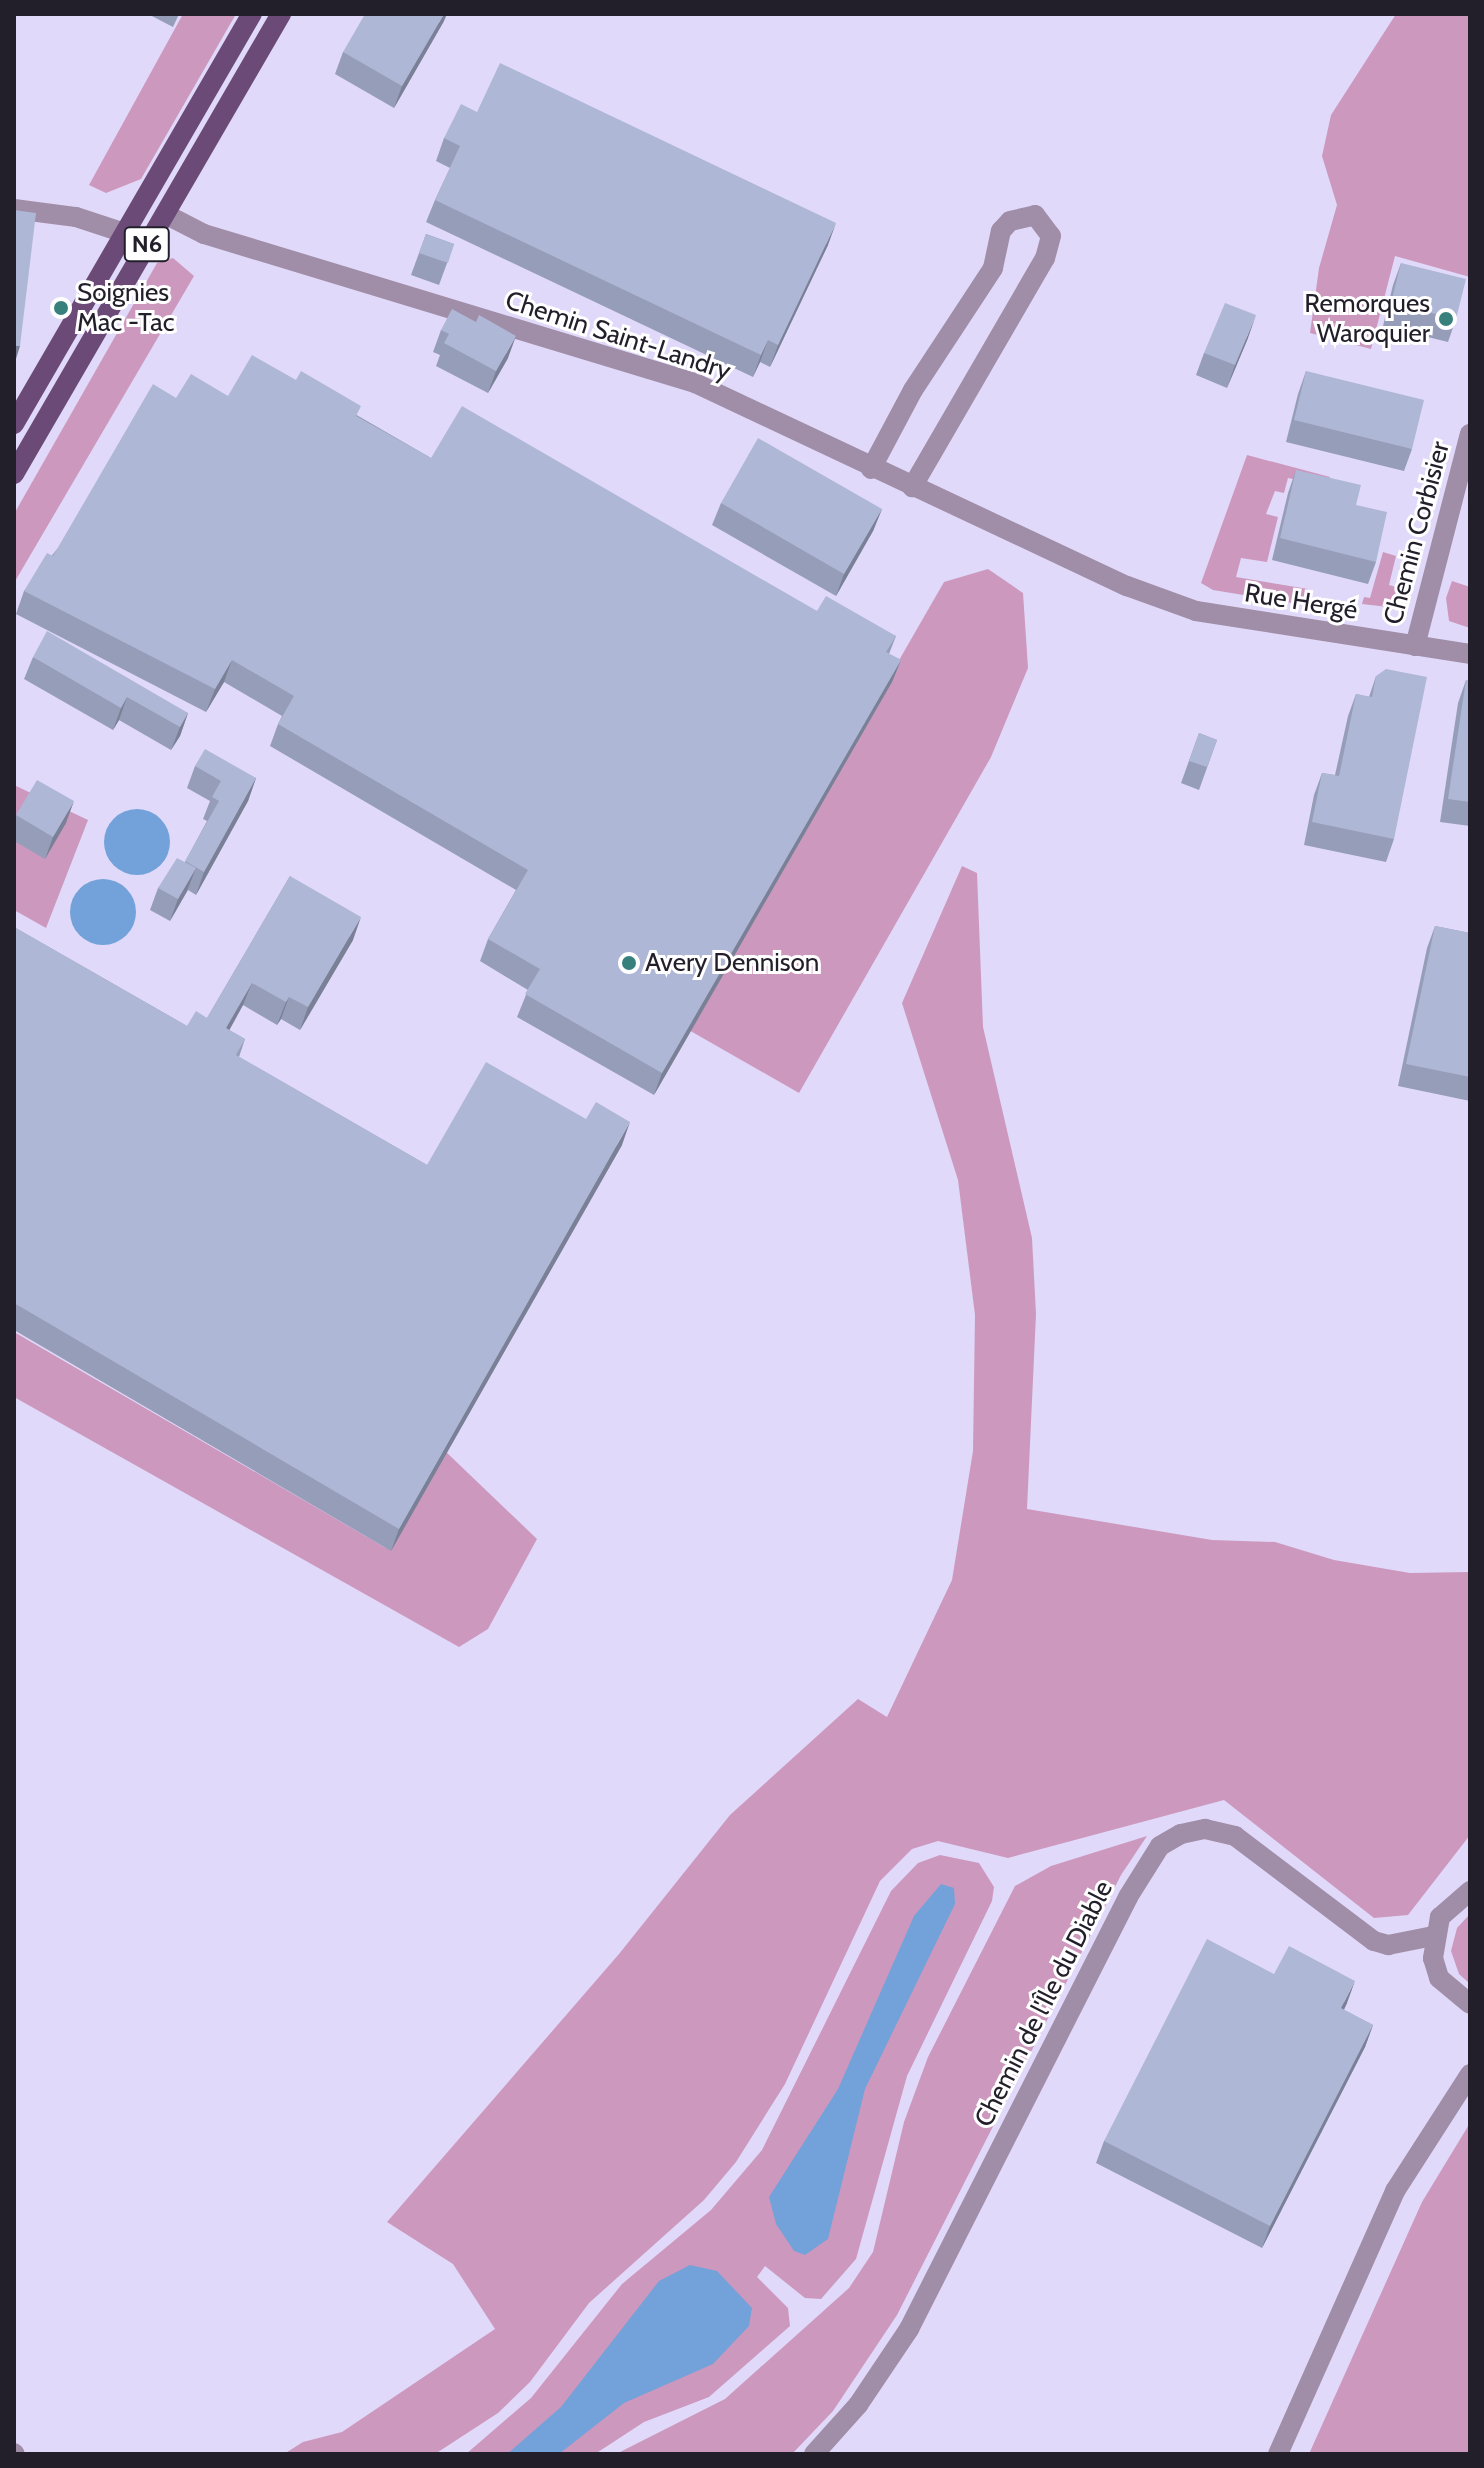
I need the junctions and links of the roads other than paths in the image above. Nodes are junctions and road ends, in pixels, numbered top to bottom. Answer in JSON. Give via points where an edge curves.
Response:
{"nodes":[{"id":1,"x":252,"y":14,"type":"edge"},
{"id":2,"x":281,"y":14,"type":"edge"},
{"id":3,"x":14,"y":209,"type":"edge"},
{"id":4,"x":165,"y":214,"type":"junction"},
{"id":5,"x":125,"y":233,"type":"junction"},
{"id":6,"x":14,"y":424,"type":"edge"},
{"id":7,"x":1470,"y":434,"type":"edge"},
{"id":8,"x":871,"y":469,"type":"junction"},
{"id":9,"x":14,"y":474,"type":"edge"},
{"id":10,"x":912,"y":487,"type":"junction"},
{"id":11,"x":1127,"y":586,"type":"joint"},
{"id":12,"x":1415,"y":646,"type":"junction"},
{"id":13,"x":1470,"y":654,"type":"edge"},
{"id":14,"x":1470,"y":1891,"type":"edge"},
{"id":15,"x":1433,"y":1936,"type":"junction"},
{"id":16,"x":1469,"y":2005,"type":"edge"},
{"id":17,"x":1470,"y":2074,"type":"edge"},
{"id":18,"x":814,"y":2454,"type":"edge"},
{"id":19,"x":1278,"y":2454,"type":"edge"}],
"edges":[{"from":1,"to":5,"type":"main road","number":"N6"},
{"from":2,"to":4,"type":"main road","number":"N6"},
{"from":3,"to":5,"type":"street","via":[[76,217]]},
{"from":4,"to":8,"type":"street","name":"Chemin Saint-Landry","via":[[204,234],[695,383]]},
{"from":4,"to":9,"type":"main road","number":"N6"},
{"from":5,"to":6,"type":"main road","number":"N6"},
{"from":7,"to":12,"type":"street","name":"Chemin Corbisier"},
{"from":8,"to":10,"type":"street","name":"Chemin Saint-Landry"},
{"from":8,"to":10,"type":"street","via":[[913,390],[993,268],[1001,231],[1010,221],[1035,215],[1051,236],[1045,258]]},
{"from":10,"to":11,"type":"street","name":"Chemin Saint-Landry"},
{"from":11,"to":12,"type":"street","name":"Rue Hergé","via":[[1196,611]]},
{"from":12,"to":13,"type":"street","name":"Rue Hergé"},
{"from":14,"to":15,"type":"street","via":[[1440,1917]]},
{"from":15,"to":16,"type":"street","via":[[1439,1978]]},
{"from":15,"to":18,"type":"street","name":"Chemin de l'Île du Diable","via":[[1388,1945],[1374,1941],[1235,1836],[1205,1829],[1160,1846],[1128,1897],[909,2329],[858,2405]]},
{"from":17,"to":19,"type":"street","via":[[1395,2191]]}]}
